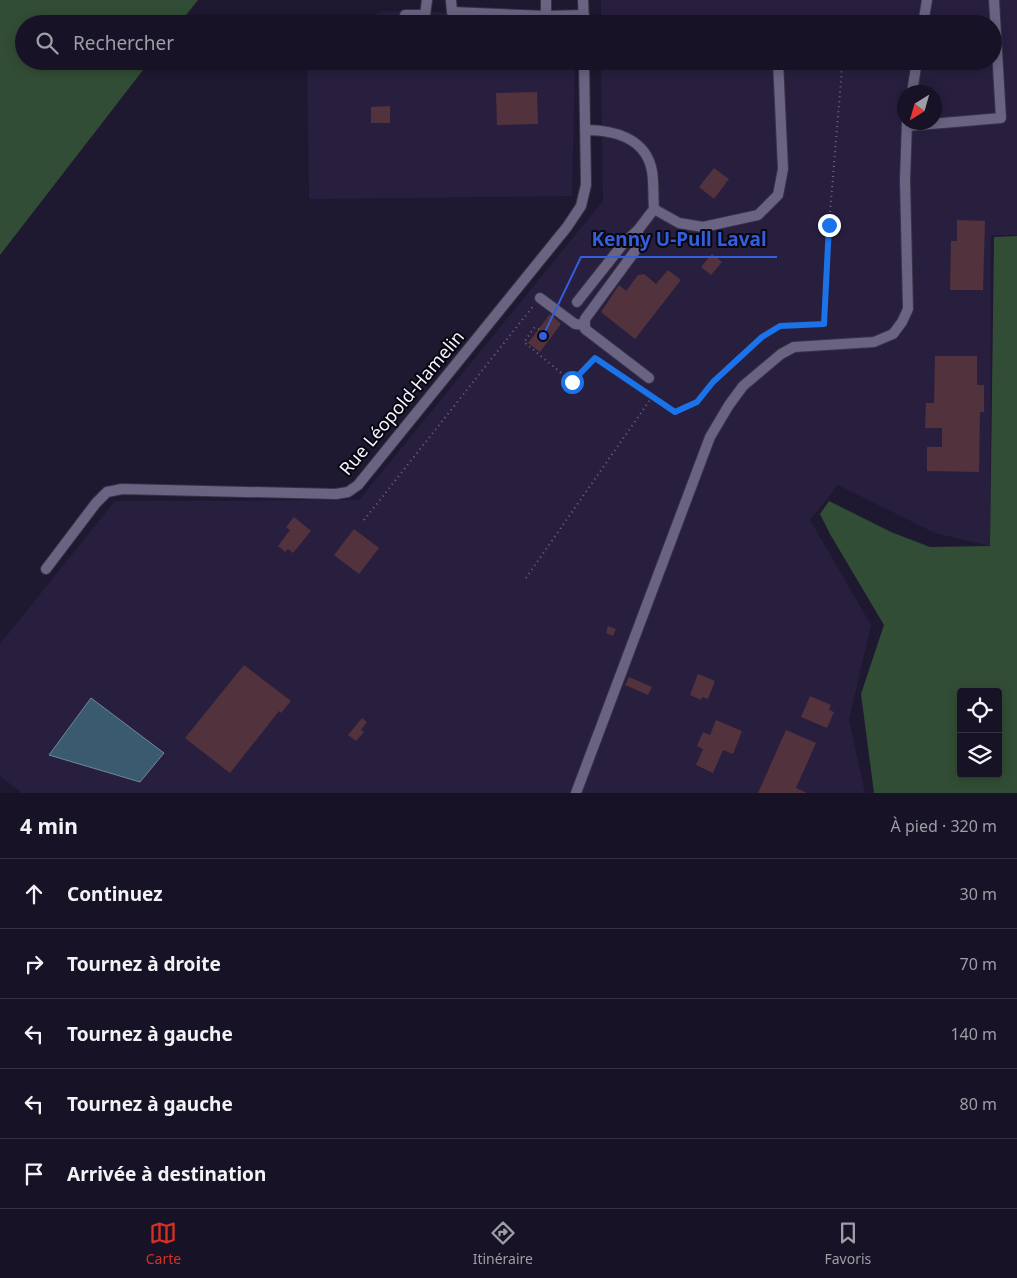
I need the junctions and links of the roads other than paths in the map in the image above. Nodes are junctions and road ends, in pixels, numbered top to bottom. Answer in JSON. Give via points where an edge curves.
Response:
{"nodes":[{"id":1,"x":427,"y":0,"type":"edge"},
{"id":2,"x":451,"y":0,"type":"edge"},
{"id":3,"x":546,"y":0,"type":"edge"},
{"id":4,"x":584,"y":0,"type":"edge"},
{"id":5,"x":926,"y":0,"type":"edge"},
{"id":6,"x":994,"y":0,"type":"edge"},
{"id":7,"x":405,"y":15,"type":"dead end"},
{"id":8,"x":522,"y":15,"type":"edge"},
{"id":9,"x":546,"y":15,"type":"edge"},
{"id":10,"x":584,"y":15,"type":"edge"},
{"id":11,"x":924,"y":15,"type":"edge"},
{"id":12,"x":995,"y":15,"type":"edge"},
{"id":13,"x":584,"y":70,"type":"edge"},
{"id":14,"x":778,"y":70,"type":"edge"},
{"id":15,"x":916,"y":70,"type":"edge"},
{"id":16,"x":998,"y":70,"type":"edge"},
{"id":17,"x":913,"y":85,"type":"edge"},
{"id":18,"x":942,"y":122,"type":"edge"},
{"id":19,"x":585,"y":130,"type":"junction"},
{"id":20,"x":907,"y":130,"type":"edge"},
{"id":21,"x":654,"y":210,"type":"junction"},
{"id":22,"x":638,"y":230,"type":"junction"},
{"id":23,"x":540,"y":298,"type":"road end"},
{"id":24,"x":577,"y":302,"type":"dead end"},
{"id":25,"x":584,"y":325,"type":"junction"},
{"id":26,"x":649,"y":378,"type":"dead end"},
{"id":27,"x":46,"y":569,"type":"dead end"},
{"id":28,"x":576,"y":793,"type":"edge"}],
"edges":[{"from":1,"to":7,"type":"street","via":[[425,15]]},
{"from":2,"to":8,"type":"street","via":[[452,12]]},
{"from":3,"to":9,"type":"street"},
{"from":4,"to":10,"type":"street"},
{"from":5,"to":11,"type":"street"},
{"from":6,"to":12,"type":"street"},
{"from":13,"to":19,"type":"street","name":"Rue Léopold-Hamelin"},
{"from":14,"to":21,"type":"street","via":[[783,169],[778,195],[758,215],[703,227],[679,223]]},
{"from":15,"to":17,"type":"street"},
{"from":16,"to":18,"type":"street","via":[[1001,118]]},
{"from":19,"to":21,"type":"street","via":[[608,130],[641,148],[652,171]]},
{"from":19,"to":27,"type":"street","name":"Rue Léopold-Hamelin","via":[[586,185],[581,206],[358,485],[348,492],[336,494],[122,489],[107,492]]},
{"from":20,"to":28,"type":"street","via":[[908,309],[902,322],[893,334],[874,342],[794,347],[744,386],[728,405],[710,436]]},
{"from":21,"to":22,"type":"street"},
{"from":22,"to":24,"type":"street"},
{"from":22,"to":25,"type":"street","via":[[638,247],[585,319]]},
{"from":23,"to":25,"type":"street","via":[[574,324]]},
{"from":25,"to":26,"type":"street"}]}
